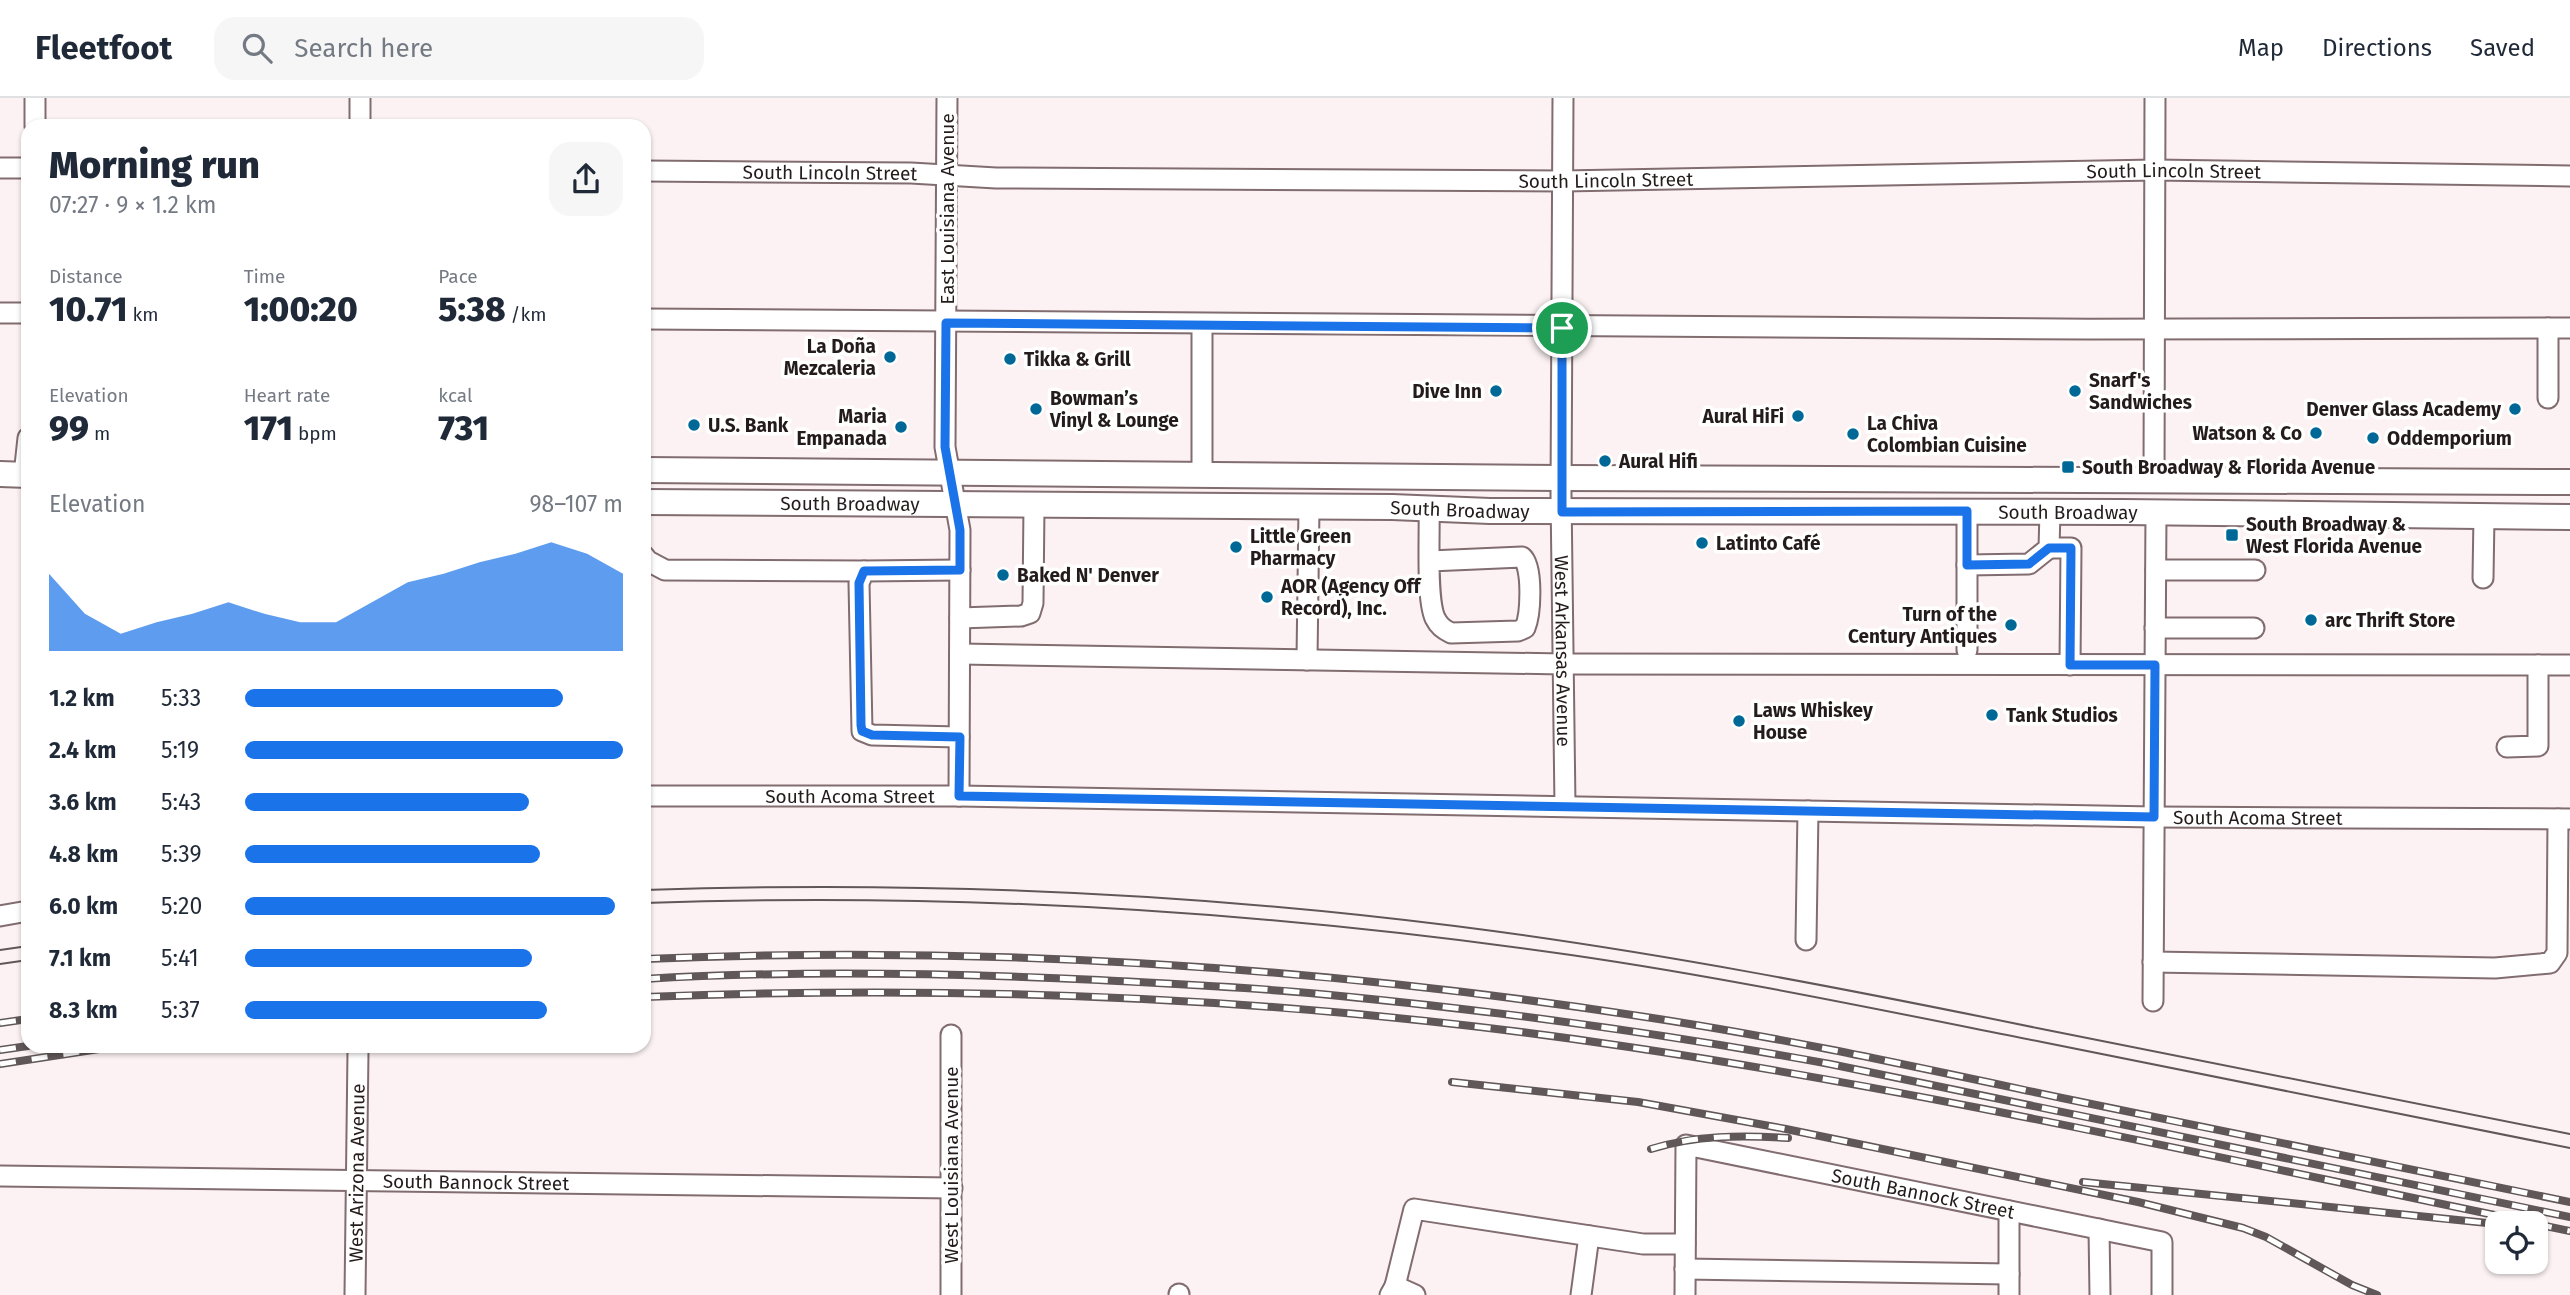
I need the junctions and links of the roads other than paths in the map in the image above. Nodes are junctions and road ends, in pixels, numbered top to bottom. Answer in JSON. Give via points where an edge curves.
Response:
{"nodes":[{"id":1,"x":35,"y":98,"type":"edge"},
{"id":2,"x":360,"y":98,"type":"edge"},
{"id":3,"x":947,"y":98,"type":"edge"},
{"id":4,"x":1563,"y":98,"type":"edge"},
{"id":5,"x":2155,"y":98,"type":"edge"},
{"id":6,"x":35,"y":119,"type":"edge"},
{"id":7,"x":360,"y":119,"type":"edge"},
{"id":8,"x":0,"y":168,"type":"edge"},
{"id":9,"x":21,"y":168,"type":"edge"},
{"id":10,"x":2155,"y":170,"type":"junction"},
{"id":11,"x":651,"y":171,"type":"edge"},
{"id":12,"x":947,"y":175,"type":"junction"},
{"id":13,"x":2570,"y":176,"type":"edge"},
{"id":14,"x":1563,"y":181,"type":"junction"},
{"id":15,"x":0,"y":313,"type":"edge"},
{"id":16,"x":21,"y":313,"type":"edge"},
{"id":17,"x":651,"y":319,"type":"edge"},
{"id":18,"x":946,"y":323,"type":"junction"},
{"id":19,"x":1202,"y":326,"type":"junction"},
{"id":20,"x":1562,"y":328,"type":"junction"},
{"id":21,"x":2549,"y":328,"type":"junction"},
{"id":22,"x":2570,"y":328,"type":"edge"},
{"id":23,"x":2155,"y":330,"type":"junction"},
{"id":24,"x":2549,"y":398,"type":"dead end"},
{"id":25,"x":651,"y":470,"type":"edge"},
{"id":26,"x":1202,"y":473,"type":"junction"},
{"id":27,"x":2154,"y":479,"type":"junction"},
{"id":28,"x":2570,"y":482,"type":"edge"},
{"id":29,"x":952,"y":488,"type":"junction"},
{"id":30,"x":1561,"y":495,"type":"junction"},
{"id":31,"x":651,"y":502,"type":"edge"},
{"id":32,"x":1034,"y":505,"type":"junction"},
{"id":33,"x":1309,"y":506,"type":"junction"},
{"id":34,"x":1429,"y":509,"type":"junction"},
{"id":35,"x":1967,"y":511,"type":"junction"},
{"id":36,"x":2050,"y":512,"type":"junction"},
{"id":37,"x":2156,"y":512,"type":"junction"},
{"id":38,"x":2484,"y":516,"type":"junction"},
{"id":39,"x":2570,"y":517,"type":"edge"},
{"id":40,"x":2049,"y":548,"type":"junction"},
{"id":41,"x":1430,"y":561,"type":"junction"},
{"id":42,"x":651,"y":563,"type":"edge"},
{"id":43,"x":1967,"y":565,"type":"junction"},
{"id":44,"x":960,"y":570,"type":"junction"},
{"id":45,"x":2156,"y":570,"type":"junction"},
{"id":46,"x":2255,"y":570,"type":"dead end"},
{"id":47,"x":864,"y":571,"type":"junction"},
{"id":48,"x":2483,"y":578,"type":"dead end"},
{"id":49,"x":960,"y":618,"type":"junction"},
{"id":50,"x":2155,"y":628,"type":"junction"},
{"id":51,"x":2254,"y":628,"type":"dead end"},
{"id":52,"x":1967,"y":650,"type":"dead end"},
{"id":53,"x":960,"y":654,"type":"junction"},
{"id":54,"x":1307,"y":660,"type":"junction"},
{"id":55,"x":1563,"y":664,"type":"junction"},
{"id":56,"x":2070,"y":665,"type":"junction"},
{"id":57,"x":2155,"y":665,"type":"junction"},
{"id":58,"x":2538,"y":665,"type":"junction"},
{"id":59,"x":2570,"y":666,"type":"edge"},
{"id":60,"x":960,"y":737,"type":"junction"},
{"id":61,"x":2507,"y":747,"type":"dead end"},
{"id":62,"x":651,"y":796,"type":"edge"},
{"id":63,"x":959,"y":796,"type":"junction"},
{"id":64,"x":1565,"y":806,"type":"junction"},
{"id":65,"x":1808,"y":811,"type":"junction"},
{"id":66,"x":2154,"y":817,"type":"junction"},
{"id":67,"x":2564,"y":819,"type":"edge"},
{"id":68,"x":21,"y":912,"type":"edge"},
{"id":69,"x":0,"y":916,"type":"edge"},
{"id":70,"x":1806,"y":940,"type":"dead end"},
{"id":71,"x":2153,"y":962,"type":"junction"},
{"id":72,"x":2153,"y":1001,"type":"dead end"},
{"id":73,"x":951,"y":1035,"type":"dead end"},
{"id":74,"x":358,"y":1053,"type":"edge"},
{"id":75,"x":0,"y":1176,"type":"edge"},
{"id":76,"x":356,"y":1180,"type":"junction"},
{"id":77,"x":952,"y":1188,"type":"junction"},
{"id":78,"x":2009,"y":1211,"type":"junction"},
{"id":79,"x":2099,"y":1229,"type":"junction"},
{"id":80,"x":1589,"y":1236,"type":"junction"},
{"id":81,"x":1685,"y":1244,"type":"junction"},
{"id":82,"x":1685,"y":1269,"type":"junction"},
{"id":83,"x":2009,"y":1274,"type":"junction"},
{"id":84,"x":1392,"y":1290,"type":"edge"},
{"id":85,"x":355,"y":1295,"type":"edge"},
{"id":86,"x":951,"y":1295,"type":"edge"},
{"id":87,"x":1415,"y":1295,"type":"edge"},
{"id":88,"x":1581,"y":1295,"type":"edge"},
{"id":89,"x":1685,"y":1295,"type":"edge"},
{"id":90,"x":2010,"y":1295,"type":"edge"},
{"id":91,"x":2100,"y":1295,"type":"edge"},
{"id":92,"x":2162,"y":1295,"type":"edge"}],
"edges":[{"from":1,"to":6,"type":"street"},
{"from":2,"to":7,"type":"street"},
{"from":3,"to":12,"type":"street","name":"East Louisiana Avenue"},
{"from":4,"to":14,"type":"street","name":"West Arkansas Avenue"},
{"from":5,"to":10,"type":"street"},
{"from":8,"to":9,"type":"street"},
{"from":10,"to":13,"type":"street","name":"South Lincoln Street"},
{"from":10,"to":14,"type":"street","name":"South Lincoln Street"},
{"from":10,"to":23,"type":"street"},
{"from":11,"to":12,"type":"street","name":"South Lincoln Street"},
{"from":12,"to":14,"type":"street","name":"South Lincoln Street"},
{"from":12,"to":18,"type":"street","name":"East Louisiana Avenue"},
{"from":14,"to":20,"type":"street","name":"West Arkansas Avenue"},
{"from":15,"to":16,"type":"street"},
{"from":17,"to":18,"type":"street"},
{"from":18,"to":19,"type":"street"},
{"from":18,"to":29,"type":"street","name":"East Louisiana Avenue","via":[[945,447]]},
{"from":19,"to":20,"type":"street"},
{"from":19,"to":26,"type":"street"},
{"from":20,"to":23,"type":"street"},
{"from":20,"to":30,"type":"street","name":"West Arkansas Avenue"},
{"from":21,"to":22,"type":"street"},
{"from":21,"to":23,"type":"street"},
{"from":21,"to":24,"type":"street"},
{"from":23,"to":27,"type":"street"},
{"from":25,"to":29,"type":"main road","name":"South Broadway"},
{"from":26,"to":29,"type":"main road","name":"South Broadway"},
{"from":26,"to":30,"type":"main road","name":"South Broadway"},
{"from":27,"to":28,"type":"main road","name":"South Broadway"},
{"from":27,"to":30,"type":"main road","name":"South Broadway"},
{"from":29,"to":31,"type":"main road","name":"South Broadway"},
{"from":29,"to":32,"type":"main road","name":"South Broadway"},
{"from":29,"to":44,"type":"street","via":[[960,530]]},
{"from":30,"to":34,"type":"main road","name":"South Broadway"},
{"from":30,"to":35,"type":"main road","name":"South Broadway"},
{"from":30,"to":55,"type":"street","name":"West Arkansas Avenue"},
{"from":32,"to":33,"type":"main road","name":"South Broadway"},
{"from":32,"to":49,"type":"street","via":[[1030,613]]},
{"from":33,"to":34,"type":"main road","name":"South Broadway"},
{"from":33,"to":54,"type":"street"},
{"from":34,"to":41,"type":"street"},
{"from":35,"to":36,"type":"main road","name":"South Broadway"},
{"from":35,"to":43,"type":"street"},
{"from":36,"to":37,"type":"main road","name":"South Broadway"},
{"from":36,"to":40,"type":"street"},
{"from":37,"to":38,"type":"main road","name":"South Broadway"},
{"from":37,"to":45,"type":"street"},
{"from":38,"to":39,"type":"main road","name":"South Broadway"},
{"from":38,"to":48,"type":"street"},
{"from":40,"to":43,"type":"street","via":[[2029,564]]},
{"from":40,"to":56,"type":"street","via":[[2071,548]]},
{"from":41,"to":41,"type":"street","via":[[1431,603],[1442,628],[1451,633],[1525,628],[1529,618],[1528,566],[1522,557]]},
{"from":42,"to":47,"type":"street","via":[[665,570]]},
{"from":43,"to":52,"type":"street"},
{"from":44,"to":47,"type":"street"},
{"from":44,"to":49,"type":"street"},
{"from":45,"to":46,"type":"street"},
{"from":45,"to":50,"type":"street"},
{"from":47,"to":60,"type":"street","via":[[859,583],[862,731]]},
{"from":49,"to":53,"type":"street"},
{"from":50,"to":51,"type":"street"},
{"from":50,"to":57,"type":"street"},
{"from":53,"to":54,"type":"street"},
{"from":53,"to":60,"type":"street"},
{"from":54,"to":55,"type":"street"},
{"from":55,"to":56,"type":"street"},
{"from":55,"to":64,"type":"street","name":"West Arkansas Avenue"},
{"from":56,"to":57,"type":"street"},
{"from":57,"to":58,"type":"street"},
{"from":57,"to":66,"type":"street"},
{"from":58,"to":59,"type":"street"},
{"from":58,"to":61,"type":"street","via":[[2539,746]]},
{"from":60,"to":63,"type":"street"},
{"from":62,"to":63,"type":"street","name":"South Acoma Street"},
{"from":63,"to":64,"type":"street","name":"South Acoma Street"},
{"from":64,"to":65,"type":"street","name":"South Acoma Street"},
{"from":65,"to":66,"type":"street","name":"South Acoma Street"},
{"from":65,"to":70,"type":"street"},
{"from":66,"to":67,"type":"street","name":"South Acoma Street"},
{"from":66,"to":71,"type":"street"},
{"from":67,"to":71,"type":"street","via":[[2557,953],[2550,963],[2496,968]]},
{"from":68,"to":69,"type":"street"},
{"from":71,"to":72,"type":"street"},
{"from":73,"to":77,"type":"street","name":"West Louisiana Avenue"},
{"from":74,"to":76,"type":"street","name":"West Arizona Avenue"},
{"from":75,"to":76,"type":"street","name":"South Bannock Street"},
{"from":76,"to":77,"type":"street","name":"South Bannock Street"},
{"from":76,"to":85,"type":"street","name":"West Arizona Avenue"},
{"from":77,"to":86,"type":"street","name":"West Louisiana Avenue"},
{"from":78,"to":79,"type":"street","name":"South Bannock Street"},
{"from":78,"to":81,"type":"street","name":"South Bannock Street","via":[[1686,1145]]},
{"from":78,"to":83,"type":"street"},
{"from":79,"to":91,"type":"street"},
{"from":79,"to":92,"type":"street","name":"South Bannock Street","via":[[2162,1242]]},
{"from":80,"to":81,"type":"street"},
{"from":80,"to":84,"type":"street","via":[[1414,1209]]},
{"from":80,"to":88,"type":"street"},
{"from":81,"to":82,"type":"street"},
{"from":82,"to":83,"type":"street"},
{"from":82,"to":89,"type":"street"},
{"from":83,"to":90,"type":"street"},
{"from":84,"to":87,"type":"street"}]}
